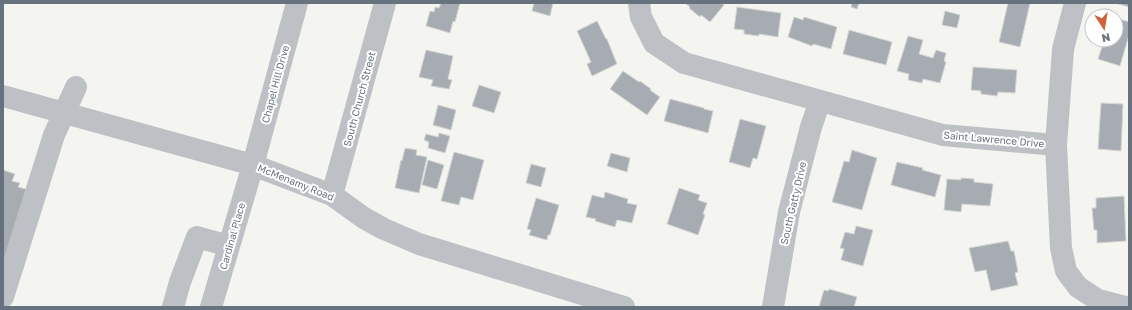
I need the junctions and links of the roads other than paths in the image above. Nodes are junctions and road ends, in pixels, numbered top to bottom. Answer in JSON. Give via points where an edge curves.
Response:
{"nodes":[{"id":1,"x":297,"y":3,"type":"edge"},
{"id":2,"x":385,"y":3,"type":"edge"},
{"id":3,"x":639,"y":3,"type":"edge"},
{"id":4,"x":1075,"y":3,"type":"edge"},
{"id":5,"x":76,"y":87,"type":"dead end"},
{"id":6,"x":3,"y":96,"type":"edge"},
{"id":7,"x":820,"y":101,"type":"junction"},
{"id":8,"x":64,"y":114,"type":"junction"},
{"id":9,"x":1056,"y":145,"type":"junction"},
{"id":10,"x":253,"y":165,"type":"junction"},
{"id":11,"x":332,"y":195,"type":"junction"},
{"id":12,"x":229,"y":246,"type":"junction"},
{"id":13,"x":3,"y":297,"type":"edge"},
{"id":14,"x":173,"y":307,"type":"edge"},
{"id":15,"x":211,"y":307,"type":"edge"},
{"id":16,"x":624,"y":307,"type":"edge"},
{"id":17,"x":772,"y":307,"type":"edge"},
{"id":18,"x":1125,"y":307,"type":"edge"}],
"edges":[{"from":1,"to":10,"type":"street","name":"Chapel Hill Drive"},
{"from":2,"to":11,"type":"street","name":"South Church Street"},
{"from":3,"to":7,"type":"street","name":"Saint Lawrence Drive","via":[[641,17],[654,42],[684,63]]},
{"from":4,"to":9,"type":"street","via":[[1063,49]]},
{"from":5,"to":8,"type":"street"},
{"from":6,"to":8,"type":"street","name":"McMenamy Road"},
{"from":7,"to":9,"type":"street","name":"Saint Lawrence Drive","via":[[943,135]]},
{"from":7,"to":17,"type":"street","name":"South Gatty Drive","via":[[789,212]]},
{"from":8,"to":10,"type":"street","name":"McMenamy Road"},
{"from":8,"to":13,"type":"street","via":[[54,135]]},
{"from":9,"to":18,"type":"street","name":"Saint Lawrence Drive","via":[[1061,248],[1066,271],[1078,287],[1098,300]]},
{"from":10,"to":11,"type":"street","name":"McMenamy Road"},
{"from":10,"to":12,"type":"street","name":"Cardinal Place"},
{"from":11,"to":16,"type":"street","name":"McMenamy Road","via":[[364,218],[419,244]]},
{"from":12,"to":14,"type":"street","via":[[197,237]]},
{"from":12,"to":15,"type":"street","name":"Cardinal Place"}]}
